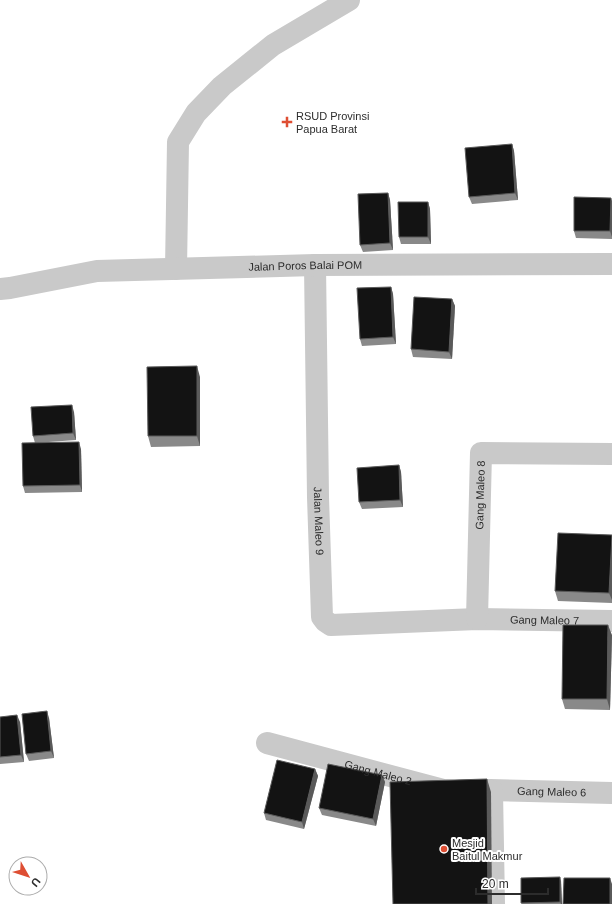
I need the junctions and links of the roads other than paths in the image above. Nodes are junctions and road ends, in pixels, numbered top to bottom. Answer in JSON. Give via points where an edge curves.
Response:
{"nodes":[{"id":1,"x":349,"y":0,"type":"edge"},
{"id":2,"x":612,"y":264,"type":"edge"},
{"id":3,"x":315,"y":265,"type":"junction"},
{"id":4,"x":176,"y":269,"type":"junction"},
{"id":5,"x":0,"y":289,"type":"edge"},
{"id":6,"x":612,"y":454,"type":"edge"},
{"id":7,"x":477,"y":619,"type":"junction"},
{"id":8,"x":612,"y":621,"type":"edge"},
{"id":9,"x":267,"y":743,"type":"dead end"},
{"id":10,"x":492,"y":791,"type":"junction"},
{"id":11,"x":612,"y":793,"type":"edge"},
{"id":12,"x":494,"y":904,"type":"edge"}],
"edges":[{"from":1,"to":4,"type":"street","via":[[273,45],[222,86],[196,113],[178,142]]},
{"from":2,"to":3,"type":"street","name":"Jalan Poros Balai POM"},
{"from":3,"to":4,"type":"street","name":"Jalan Poros Balai POM"},
{"from":3,"to":7,"type":"street","name":"Jalan Maleo 9","via":[[322,617],[331,625]]},
{"from":4,"to":5,"type":"street","name":"Jalan Poros Balai POM","via":[[97,271]]},
{"from":6,"to":7,"type":"street","name":"Gang Maleo 8","via":[[481,453]]},
{"from":7,"to":8,"type":"street","name":"Gang Maleo 7"},
{"from":9,"to":10,"type":"street","name":"Gang Maleo 2","via":[[443,790]]},
{"from":10,"to":11,"type":"street","name":"Gang Maleo 6"},
{"from":10,"to":12,"type":"street"}]}
